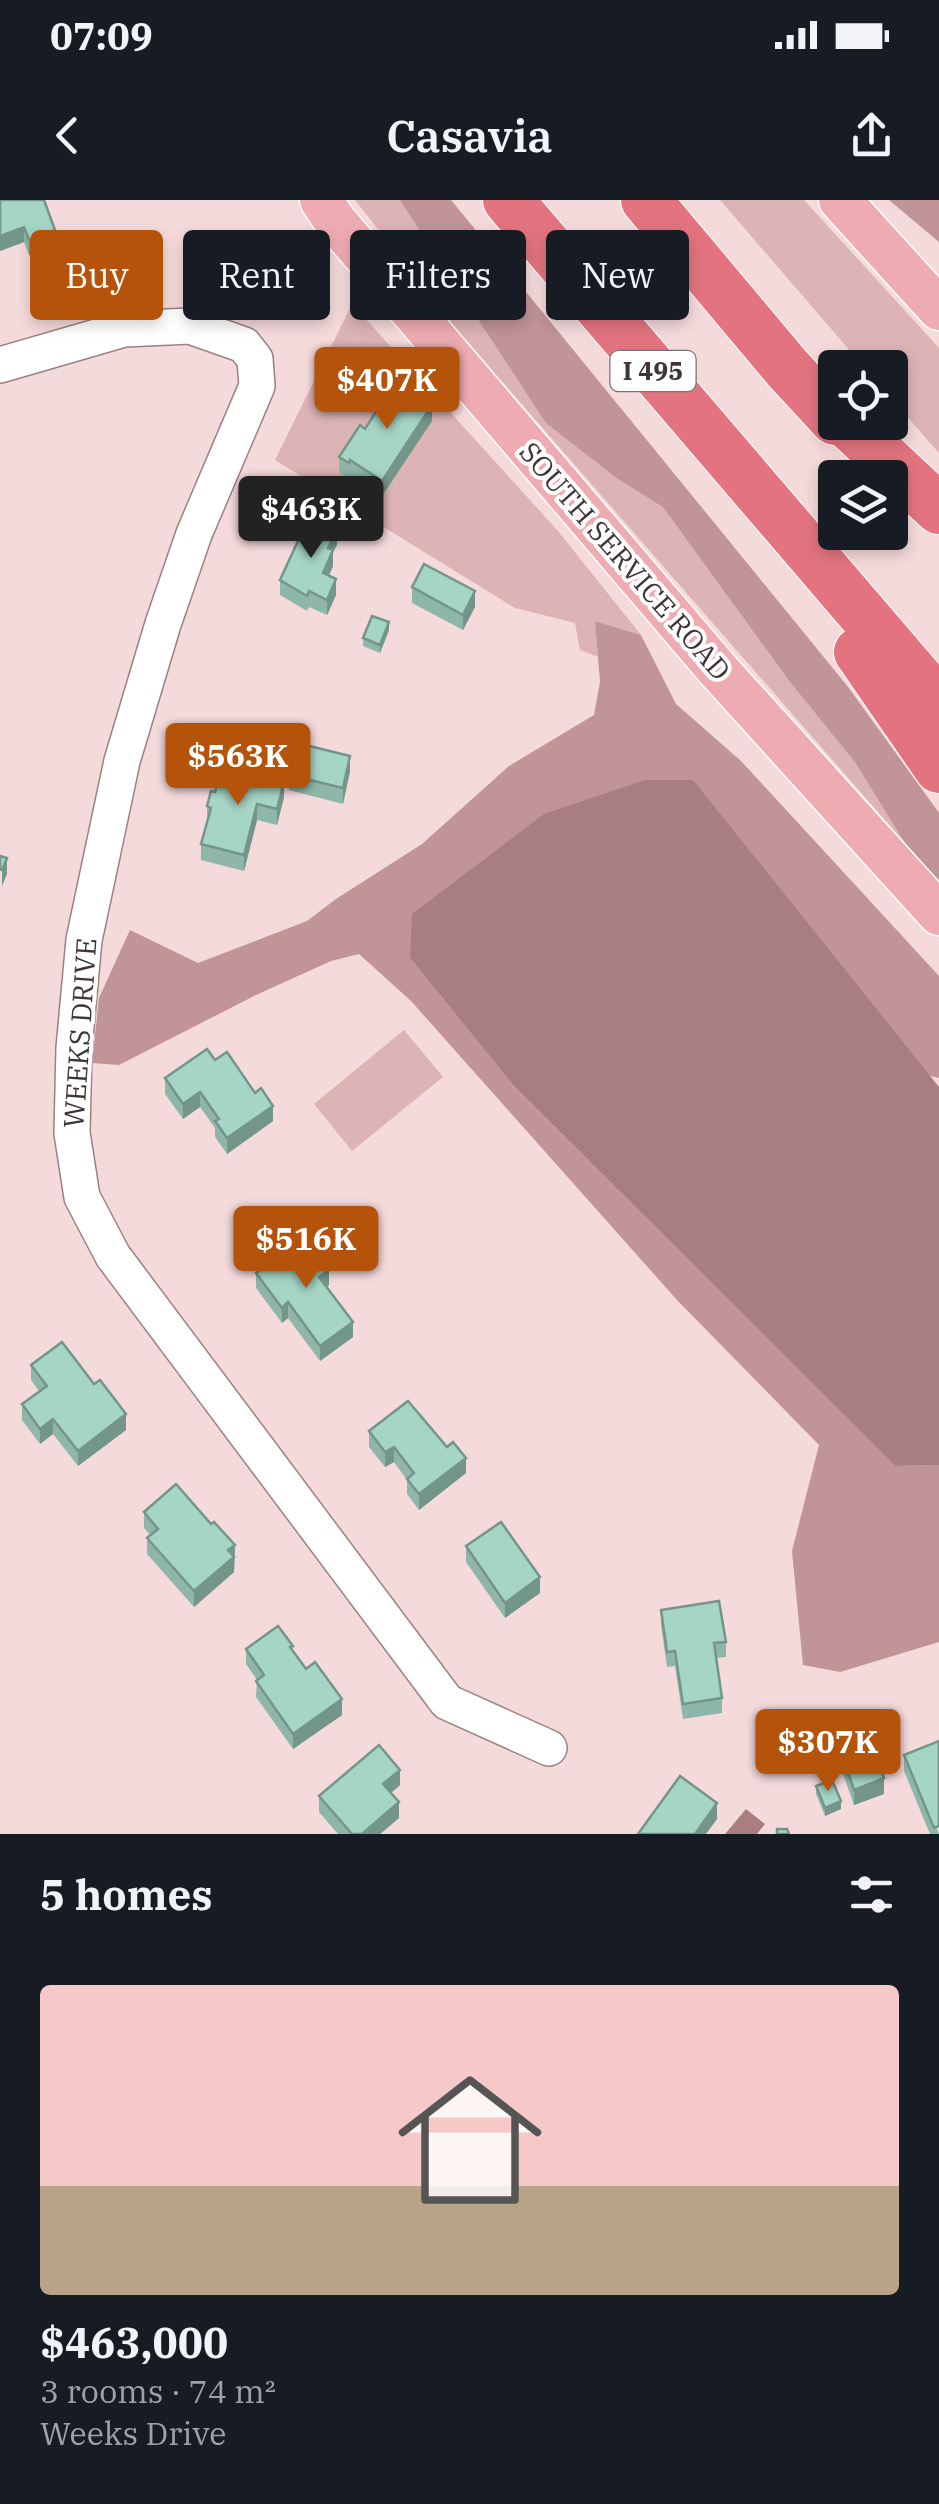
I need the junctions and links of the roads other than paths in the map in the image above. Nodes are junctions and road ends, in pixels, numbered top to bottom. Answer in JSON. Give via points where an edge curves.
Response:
{"nodes":[{"id":1,"x":321,"y":200,"type":"edge"},
{"id":2,"x":508,"y":200,"type":"edge"},
{"id":3,"x":646,"y":200,"type":"edge"},
{"id":4,"x":840,"y":200,"type":"edge"},
{"id":5,"x":939,"y":309,"type":"edge"},
{"id":6,"x":2,"y":361,"type":"edge"},
{"id":7,"x":818,"y":400,"type":"edge"},
{"id":8,"x":856,"y":440,"type":"edge"},
{"id":9,"x":865,"y":440,"type":"edge"},
{"id":10,"x":874,"y":460,"type":"edge"},
{"id":11,"x":908,"y":497,"type":"edge"},
{"id":12,"x":939,"y":508,"type":"edge"},
{"id":13,"x":939,"y":531,"type":"edge"},
{"id":14,"x":799,"y":542,"type":"junction"},
{"id":15,"x":939,"y":703,"type":"edge"},
{"id":16,"x":939,"y":768,"type":"edge"},
{"id":17,"x":939,"y":914,"type":"edge"},
{"id":18,"x":549,"y":1748,"type":"dead end"}],
"edges":[{"from":1,"to":17,"type":"main road","name":"SOUTH SERVICE ROAD","via":[[718,670]]},
{"from":2,"to":14,"type":"highway","number":"I 495"},
{"from":3,"to":7,"type":"highway"},
{"from":4,"to":5,"type":"main road"},
{"from":6,"to":18,"type":"street","name":"WEEKS DRIVE","via":[[124,329],[190,326],[244,345],[255,359],[257,386],[194,534],[122,762],[84,940],[72,1133],[82,1197],[113,1256],[446,1702]]},
{"from":8,"to":10,"type":"highway"},
{"from":9,"to":12,"type":"highway"},
{"from":11,"to":13,"type":"highway"},
{"from":14,"to":15,"type":"highway","number":"I 495"},
{"from":14,"to":16,"type":"highway","via":[[860,653]]}]}
